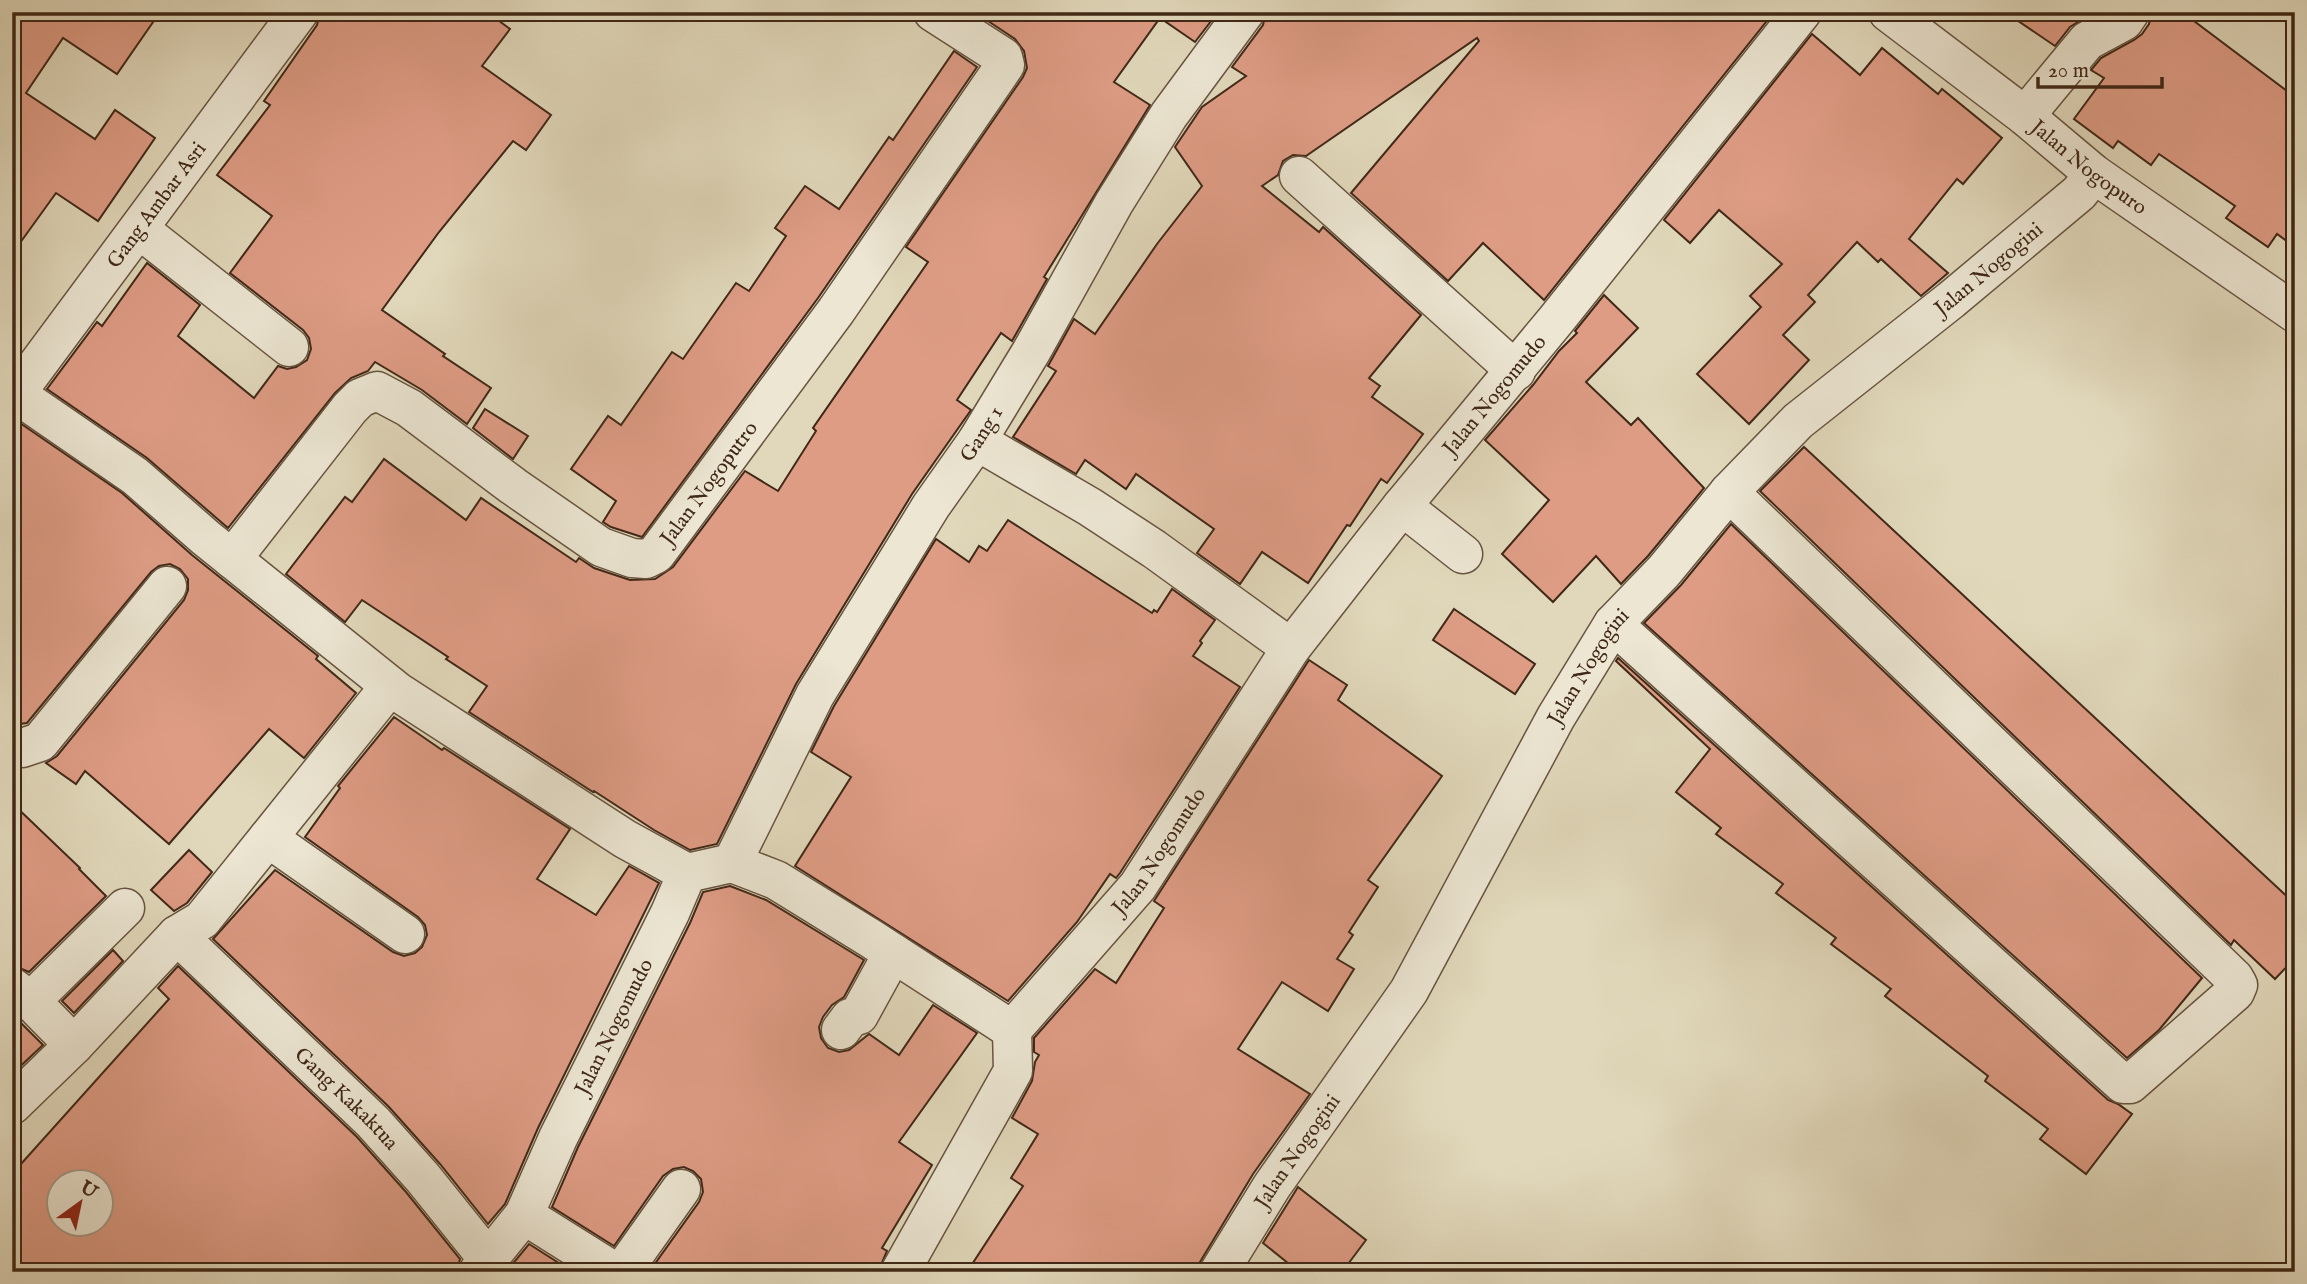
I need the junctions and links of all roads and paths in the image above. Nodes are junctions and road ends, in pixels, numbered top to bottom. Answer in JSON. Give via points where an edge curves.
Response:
{"nodes":[{"id":1,"x":299,"y":12,"type":"edge"},
{"id":2,"x":933,"y":12,"type":"edge"},
{"id":3,"x":1245,"y":12,"type":"edge"},
{"id":4,"x":1802,"y":12,"type":"edge"},
{"id":5,"x":1888,"y":12,"type":"edge"},
{"id":6,"x":2130,"y":12,"type":"edge"},
{"id":7,"x":2025,"y":116,"type":"junction"},
{"id":8,"x":2094,"y":174,"type":"junction"},
{"id":9,"x":1299,"y":176,"type":"dead end"},
{"id":10,"x":139,"y":229,"type":"junction"},
{"id":11,"x":2295,"y":313,"type":"edge"},
{"id":12,"x":289,"y":347,"type":"dead end"},
{"id":13,"x":1516,"y":371,"type":"junction"},
{"id":14,"x":14,"y":397,"type":"edge"},
{"id":15,"x":977,"y":441,"type":"junction"},
{"id":16,"x":1729,"y":492,"type":"junction"},
{"id":17,"x":1402,"y":506,"type":"junction"},
{"id":18,"x":1464,"y":554,"type":"dead end"},
{"id":19,"x":232,"y":559,"type":"junction"},
{"id":20,"x":167,"y":586,"type":"dead end"},
{"id":21,"x":1613,"y":624,"type":"junction"},
{"id":22,"x":1291,"y":648,"type":"junction"},
{"id":23,"x":390,"y":686,"type":"junction"},
{"id":24,"x":26,"y":744,"type":"edge"},
{"id":25,"x":268,"y":838,"type":"junction"},
{"id":26,"x":732,"y":863,"type":"junction"},
{"id":27,"x":687,"y":873,"type":"junction"},
{"id":28,"x":125,"y":908,"type":"dead end"},
{"id":29,"x":405,"y":934,"type":"dead end"},
{"id":30,"x":185,"y":943,"type":"junction"},
{"id":31,"x":893,"y":953,"type":"junction"},
{"id":32,"x":22,"y":994,"type":"edge"},
{"id":33,"x":841,"y":1030,"type":"dead end"},
{"id":34,"x":1012,"y":1030,"type":"junction"},
{"id":35,"x":74,"y":1045,"type":"junction"},
{"id":36,"x":12,"y":1105,"type":"edge"},
{"id":37,"x":681,"y":1189,"type":"dead end"},
{"id":38,"x":524,"y":1215,"type":"junction"},
{"id":39,"x":483,"y":1265,"type":"edge"},
{"id":40,"x":910,"y":1267,"type":"edge"},
{"id":41,"x":615,"y":1272,"type":"edge"},
{"id":42,"x":622,"y":1272,"type":"edge"},
{"id":43,"x":1219,"y":1272,"type":"edge"}],
"edges":[{"from":1,"to":10,"type":"street","name":"Gang Ambar Asri"},
{"from":2,"to":19,"type":"street","name":"Jalan Nogoputro","via":[[1003,57],[1005,65],[836,311],[656,554],[632,558],[601,547],[409,408],[377,391],[350,408]]},
{"from":3,"to":15,"type":"street","name":"Gang 1","via":[[1169,115]]},
{"from":4,"to":13,"type":"street","name":"Jalan Nogomudo"},
{"from":5,"to":7,"type":"street","name":"Jalan Nogopuro"},
{"from":6,"to":7,"type":"street","via":[[2124,21],[2087,41]]},
{"from":7,"to":8,"type":"street","name":"Jalan Nogopuro"},
{"from":8,"to":11,"type":"street","name":"Jalan Nogopuro"},
{"from":8,"to":16,"type":"street","name":"Jalan Nogogini","via":[[2058,211],[1798,421]]},
{"from":9,"to":13,"type":"street"},
{"from":10,"to":12,"type":"street"},
{"from":10,"to":14,"type":"street","name":"Gang Ambar Asri"},
{"from":13,"to":17,"type":"street","name":"Jalan Nogomudo"},
{"from":14,"to":19,"type":"street","via":[[135,476]]},
{"from":15,"to":22,"type":"street","via":[[1090,507]]},
{"from":15,"to":26,"type":"street","name":"Gang 1","via":[[931,506],[815,695]]},
{"from":16,"to":21,"type":"street","name":"Jalan Nogogini"},
{"from":16,"to":21,"type":"street","via":[[2234,978],[2235,992],[2130,1084],[2123,1084]]},
{"from":17,"to":18,"type":"street"},
{"from":17,"to":22,"type":"street","name":"Jalan Nogomudo"},
{"from":19,"to":23,"type":"street"},
{"from":20,"to":24,"type":"street"},
{"from":21,"to":43,"type":"street","name":"Jalan Nogogini","via":[[1556,717],[1409,991],[1272,1186]]},
{"from":22,"to":34,"type":"street","name":"Jalan Nogomudo","via":[[1138,886]]},
{"from":23,"to":25,"type":"street"},
{"from":23,"to":27,"type":"street","via":[[625,839]]},
{"from":25,"to":29,"type":"street"},
{"from":25,"to":30,"type":"street"},
{"from":26,"to":27,"type":"street"},
{"from":26,"to":31,"type":"street","via":[[776,880]]},
{"from":27,"to":38,"type":"street","name":"Jalan Nogomudo"},
{"from":28,"to":32,"type":"street"},
{"from":30,"to":35,"type":"street"},
{"from":30,"to":39,"type":"street","name":"Gang Kakaktua","via":[[373,1122],[423,1178]]},
{"from":31,"to":33,"type":"street","via":[[859,1015]]},
{"from":31,"to":34,"type":"street"},
{"from":32,"to":35,"type":"street"},
{"from":34,"to":40,"type":"street","via":[[1013,1071],[946,1186]]},
{"from":35,"to":36,"type":"street"},
{"from":37,"to":42,"type":"street"},
{"from":38,"to":39,"type":"street","name":"Jalan Nogomudo"},
{"from":38,"to":41,"type":"street"}]}
